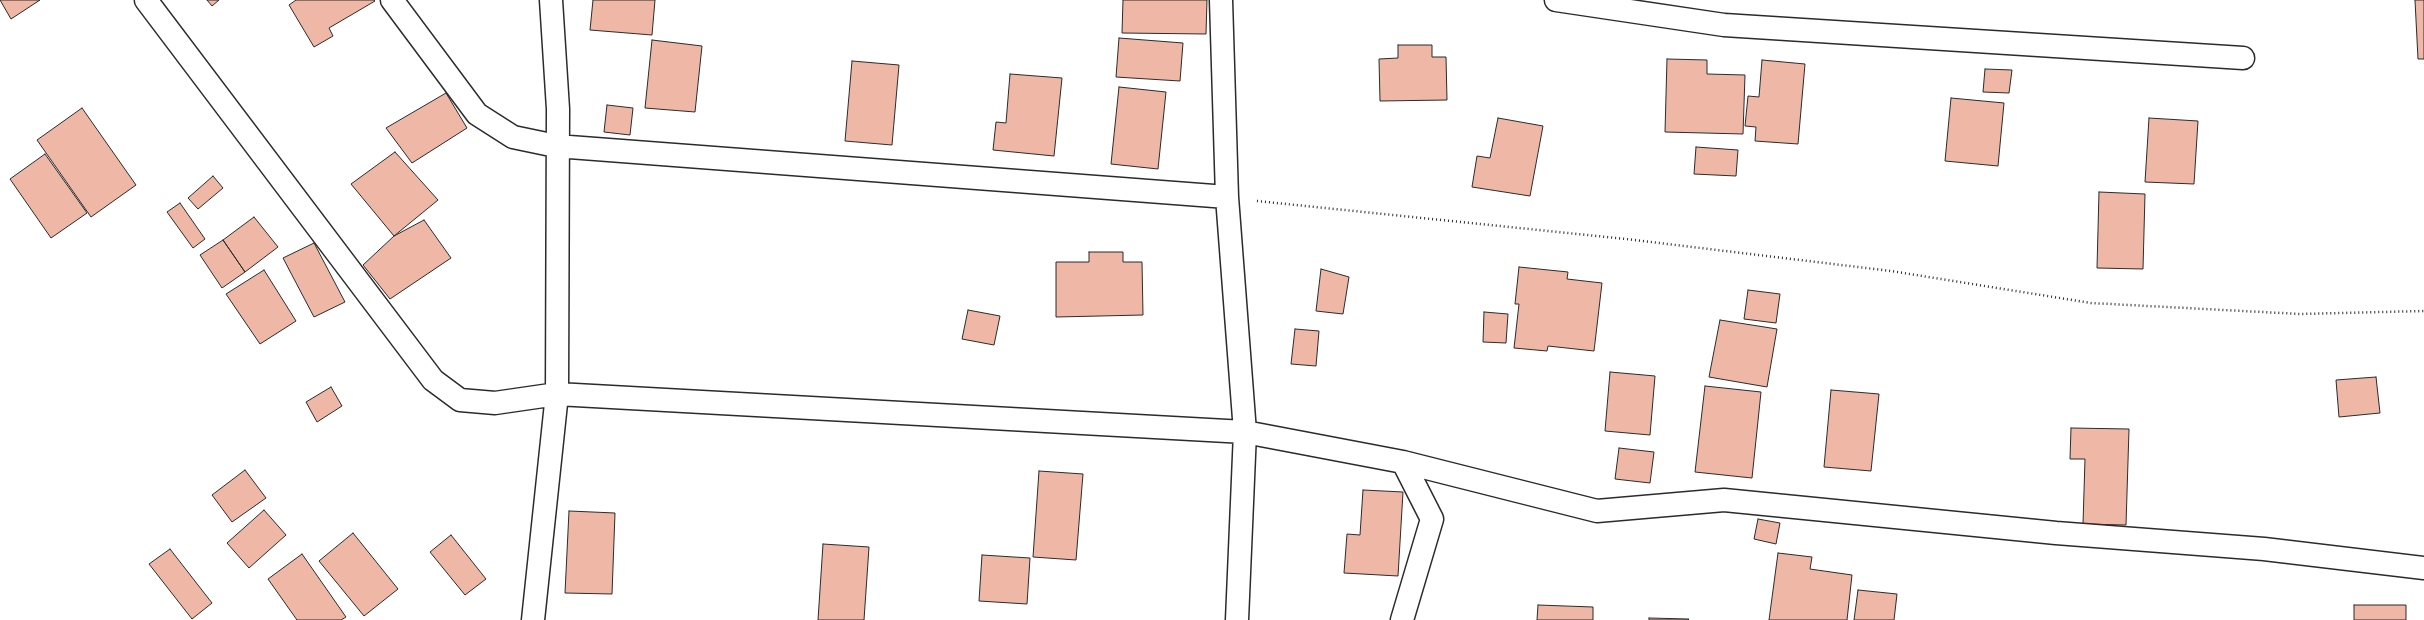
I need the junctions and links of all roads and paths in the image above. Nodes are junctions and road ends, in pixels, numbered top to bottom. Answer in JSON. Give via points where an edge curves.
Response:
{"nodes":[{"id":1,"x":146,"y":0,"type":"edge"},
{"id":2,"x":392,"y":0,"type":"edge"},
{"id":3,"x":551,"y":0,"type":"edge"},
{"id":4,"x":1221,"y":0,"type":"edge"},
{"id":5,"x":1556,"y":0,"type":"edge"},
{"id":6,"x":2243,"y":58,"type":"dead end"},
{"id":7,"x":556,"y":146,"type":"junction"},
{"id":8,"x":1227,"y":197,"type":"junction"},
{"id":9,"x":2424,"y":311,"type":"edge"},
{"id":10,"x":557,"y":394,"type":"junction"},
{"id":11,"x":1245,"y":432,"type":"junction"},
{"id":12,"x":1403,"y":462,"type":"junction"},
{"id":13,"x":2424,"y":568,"type":"edge"},
{"id":14,"x":533,"y":620,"type":"edge"},
{"id":15,"x":1237,"y":620,"type":"edge"},
{"id":16,"x":1402,"y":620,"type":"edge"}],
"edges":[{"from":1,"to":10,"type":"street","via":[[433,380],[460,400],[495,403]]},
{"from":2,"to":7,"type":"street","via":[[477,114],[513,137]]},
{"from":3,"to":7,"type":"street","via":[[558,109]]},
{"from":4,"to":8,"type":"street"},
{"from":5,"to":6,"type":"street","via":[[1724,25]]},
{"from":7,"to":8,"type":"street"},
{"from":7,"to":10,"type":"street"},
{"from":8,"to":9,"type":"path","via":[[1626,239],[1891,271],[2091,303],[2300,314]]},
{"from":8,"to":11,"type":"street"},
{"from":10,"to":11,"type":"street"},
{"from":10,"to":14,"type":"street"},
{"from":11,"to":12,"type":"street"},
{"from":11,"to":15,"type":"street"},
{"from":12,"to":13,"type":"street","via":[[1597,512],[1724,500],[2056,533],[2264,549]]},
{"from":12,"to":16,"type":"street","via":[[1432,519]]}]}
